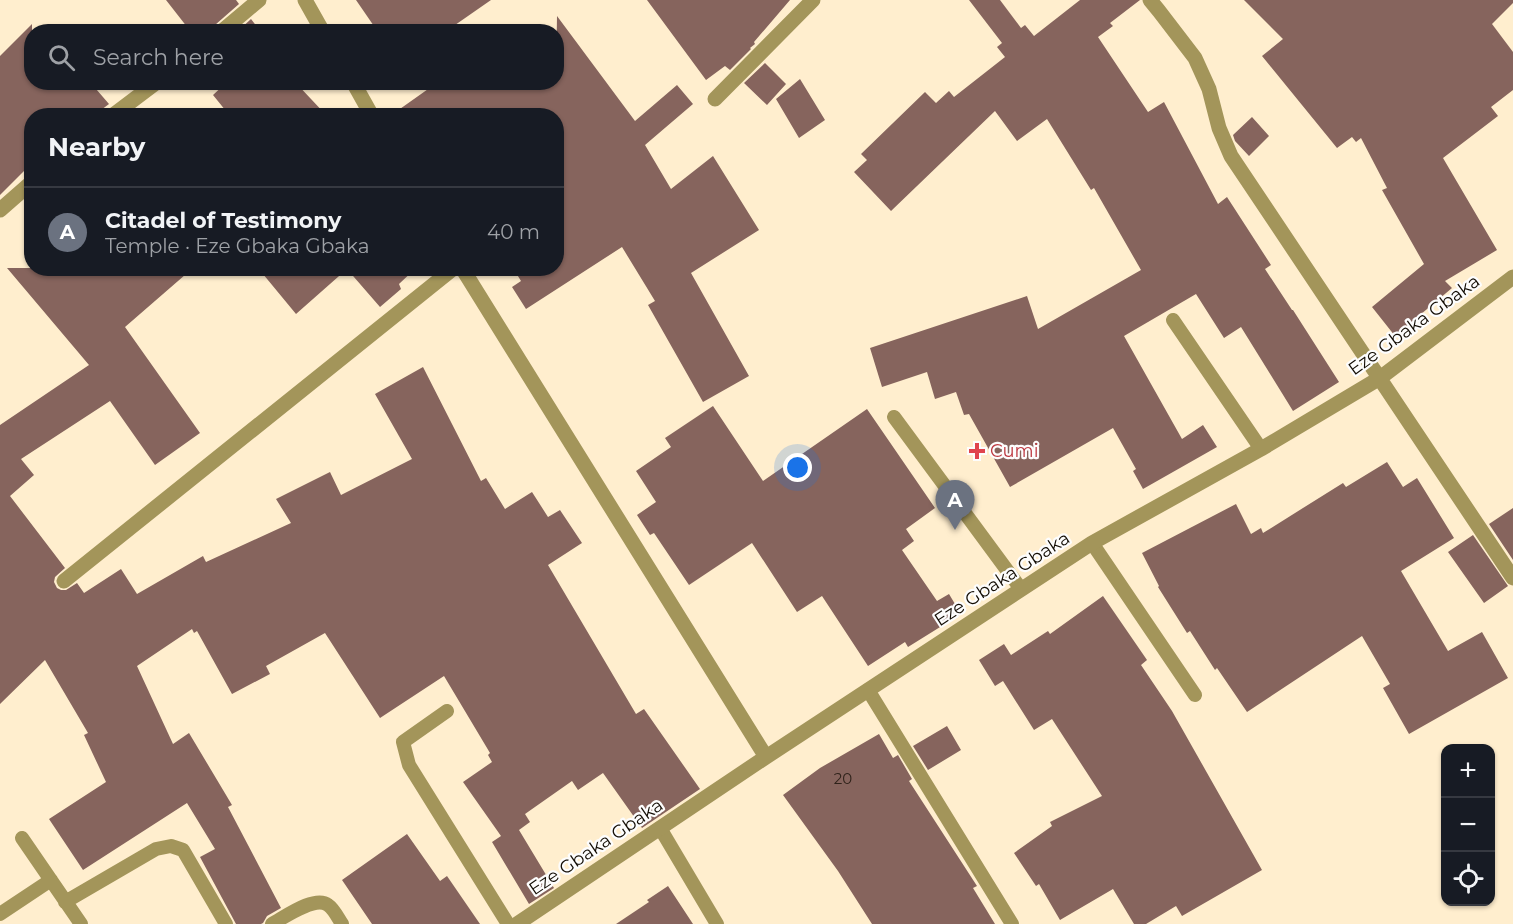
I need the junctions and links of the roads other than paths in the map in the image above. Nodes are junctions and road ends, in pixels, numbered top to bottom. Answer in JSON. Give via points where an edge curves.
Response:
{"nodes":[{"id":1,"x":260,"y":0,"type":"edge"},
{"id":2,"x":305,"y":0,"type":"edge"},
{"id":3,"x":813,"y":0,"type":"edge"},
{"id":4,"x":1150,"y":0,"type":"edge"},
{"id":5,"x":231,"y":24,"type":"edge"},
{"id":6,"x":318,"y":24,"type":"edge"},
{"id":7,"x":146,"y":90,"type":"edge"},
{"id":8,"x":357,"y":90,"type":"edge"},
{"id":9,"x":715,"y":99,"type":"dead end"},
{"id":10,"x":123,"y":108,"type":"edge"},
{"id":11,"x":368,"y":108,"type":"edge"},
{"id":12,"x":24,"y":189,"type":"edge"},
{"id":13,"x":0,"y":210,"type":"edge"},
{"id":14,"x":444,"y":276,"type":"edge"},
{"id":15,"x":467,"y":276,"type":"edge"},
{"id":16,"x":1513,"y":277,"type":"edge"},
{"id":17,"x":1173,"y":320,"type":"dead end"},
{"id":18,"x":1380,"y":378,"type":"junction"},
{"id":19,"x":894,"y":417,"type":"dead end"},
{"id":20,"x":1261,"y":449,"type":"junction"},
{"id":21,"x":1092,"y":543,"type":"junction"},
{"id":22,"x":1513,"y":578,"type":"edge"},
{"id":23,"x":64,"y":581,"type":"dead end"},
{"id":24,"x":1022,"y":590,"type":"junction"},
{"id":25,"x":868,"y":690,"type":"junction"},
{"id":26,"x":1195,"y":695,"type":"dead end"},
{"id":27,"x":447,"y":711,"type":"dead end"},
{"id":28,"x":766,"y":757,"type":"junction"},
{"id":29,"x":660,"y":828,"type":"junction"},
{"id":30,"x":22,"y":838,"type":"dead end"},
{"id":31,"x":51,"y":880,"type":"junction"},
{"id":32,"x":66,"y":902,"type":"junction"},
{"id":33,"x":0,"y":914,"type":"edge"},
{"id":34,"x":81,"y":924,"type":"edge"},
{"id":35,"x":226,"y":924,"type":"edge"},
{"id":36,"x":272,"y":924,"type":"edge"},
{"id":37,"x":342,"y":924,"type":"edge"},
{"id":38,"x":508,"y":924,"type":"edge"},
{"id":39,"x":517,"y":924,"type":"edge"},
{"id":40,"x":717,"y":924,"type":"edge"},
{"id":41,"x":1012,"y":924,"type":"edge"}],
"edges":[{"from":1,"to":5,"type":"street"},
{"from":2,"to":6,"type":"street"},
{"from":3,"to":9,"type":"street"},
{"from":4,"to":18,"type":"street","via":[[1195,58],[1231,156]]},
{"from":7,"to":10,"type":"street"},
{"from":8,"to":11,"type":"street"},
{"from":12,"to":13,"type":"street"},
{"from":14,"to":23,"type":"street"},
{"from":15,"to":28,"type":"street"},
{"from":16,"to":18,"type":"street","name":"Eze Gbaka Gbaka"},
{"from":17,"to":20,"type":"lane"},
{"from":18,"to":20,"type":"street","name":"Eze Gbaka Gbaka"},
{"from":18,"to":22,"type":"street"},
{"from":19,"to":24,"type":"lane"},
{"from":20,"to":21,"type":"street","name":"Eze Gbaka Gbaka"},
{"from":21,"to":24,"type":"street","name":"Eze Gbaka Gbaka"},
{"from":21,"to":26,"type":"lane"},
{"from":24,"to":25,"type":"street","name":"Eze Gbaka Gbaka"},
{"from":25,"to":28,"type":"street","name":"Eze Gbaka Gbaka"},
{"from":25,"to":41,"type":"lane"},
{"from":27,"to":38,"type":"lane","via":[[403,742],[409,765]]},
{"from":28,"to":29,"type":"street","name":"Eze Gbaka Gbaka"},
{"from":29,"to":39,"type":"street","name":"Eze Gbaka Gbaka"},
{"from":29,"to":40,"type":"lane"},
{"from":30,"to":31,"type":"lane"},
{"from":31,"to":32,"type":"lane"},
{"from":31,"to":33,"type":"lane"},
{"from":32,"to":34,"type":"lane"},
{"from":32,"to":35,"type":"lane","via":[[156,849],[171,846],[183,850]]},
{"from":36,"to":37,"type":"lane","via":[[312,902],[330,906]]}]}
